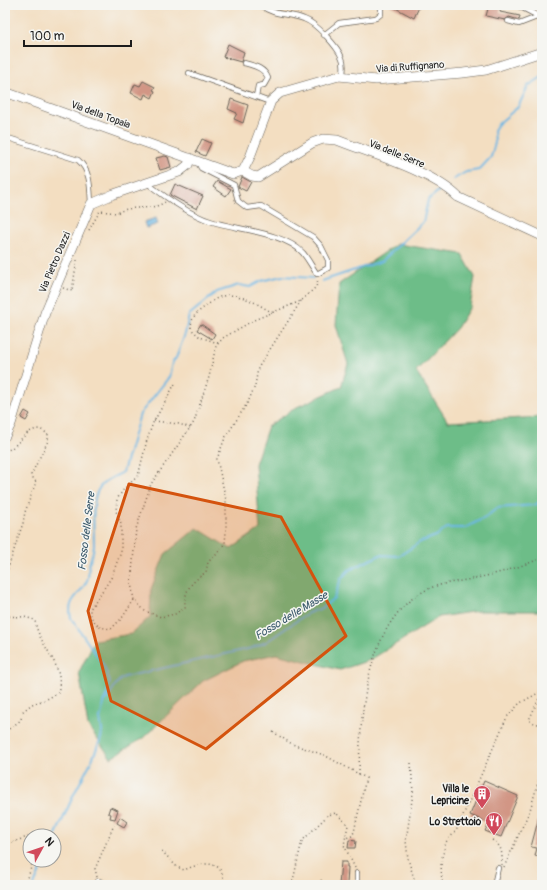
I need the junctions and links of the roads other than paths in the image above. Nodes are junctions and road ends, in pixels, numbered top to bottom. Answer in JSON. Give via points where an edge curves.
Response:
{"nodes":[{"id":1,"x":261,"y":5,"type":"edge"},
{"id":2,"x":381,"y":5,"type":"edge"},
{"id":3,"x":517,"y":5,"type":"edge"},
{"id":4,"x":540,"y":18,"type":"edge"},
{"id":5,"x":508,"y":22,"type":"dead end"},
{"id":6,"x":324,"y":35,"type":"junction"},
{"id":7,"x":542,"y":52,"type":"edge"},
{"id":8,"x":244,"y":63,"type":"dead end"},
{"id":9,"x":189,"y":73,"type":"dead end"},
{"id":10,"x":342,"y":76,"type":"junction"},
{"id":11,"x":5,"y":92,"type":"edge"},
{"id":12,"x":256,"y":97,"type":"junction"},
{"id":13,"x":270,"y":102,"type":"junction"},
{"id":14,"x":5,"y":137,"type":"edge"},
{"id":15,"x":193,"y":159,"type":"junction"},
{"id":16,"x":243,"y":171,"type":"junction"},
{"id":17,"x":145,"y":182,"type":"junction"},
{"id":18,"x":91,"y":204,"type":"junction"},
{"id":19,"x":542,"y":236,"type":"edge"},
{"id":20,"x":5,"y":436,"type":"edge"},
{"id":21,"x":498,"y":868,"type":"dead end"},
{"id":22,"x":357,"y":873,"type":"road end"},
{"id":23,"x":356,"y":885,"type":"edge"},
{"id":24,"x":494,"y":885,"type":"edge"}],
"edges":[{"from":1,"to":6,"type":"lane","via":[[273,12],[306,19]]},
{"from":2,"to":6,"type":"lane","via":[[381,14],[376,18],[339,23]]},
{"from":3,"to":4,"type":"lane"},
{"from":4,"to":5,"type":"lane","via":[[519,24]]},
{"from":6,"to":10,"type":"lane","via":[[343,59]]},
{"from":7,"to":10,"type":"street","name":"Via di Ruffignano","via":[[486,70],[463,73],[376,80]]},
{"from":8,"to":12,"type":"lane","via":[[262,69],[268,78],[264,85],[258,86]]},
{"from":9,"to":12,"type":"lane"},
{"from":10,"to":13,"type":"street","name":"Via di Ruffignano","via":[[280,93]]},
{"from":11,"to":15,"type":"street","name":"Via della Topaia"},
{"from":12,"to":13,"type":"lane"},
{"from":13,"to":16,"type":"street"},
{"from":14,"to":18,"type":"lane","via":[[78,160],[85,166],[88,174]]},
{"from":15,"to":16,"type":"street","via":[[233,174]]},
{"from":15,"to":17,"type":"street","via":[[179,172]]},
{"from":15,"to":17,"type":"lane","via":[[201,168],[234,185],[238,201],[247,208],[261,206],[313,237],[322,246],[328,260],[328,268],[317,274],[302,253],[290,244],[274,237],[209,221]]},
{"from":16,"to":19,"type":"street","name":"Via delle Serre","via":[[258,176],[312,143],[323,139],[337,140],[434,179],[458,197]]},
{"from":17,"to":18,"type":"street"},
{"from":18,"to":20,"type":"street","name":"Via Pietro Dazzi","via":[[56,286]]},
{"from":21,"to":24,"type":"lane"},
{"from":22,"to":23,"type":"lane"}]}
